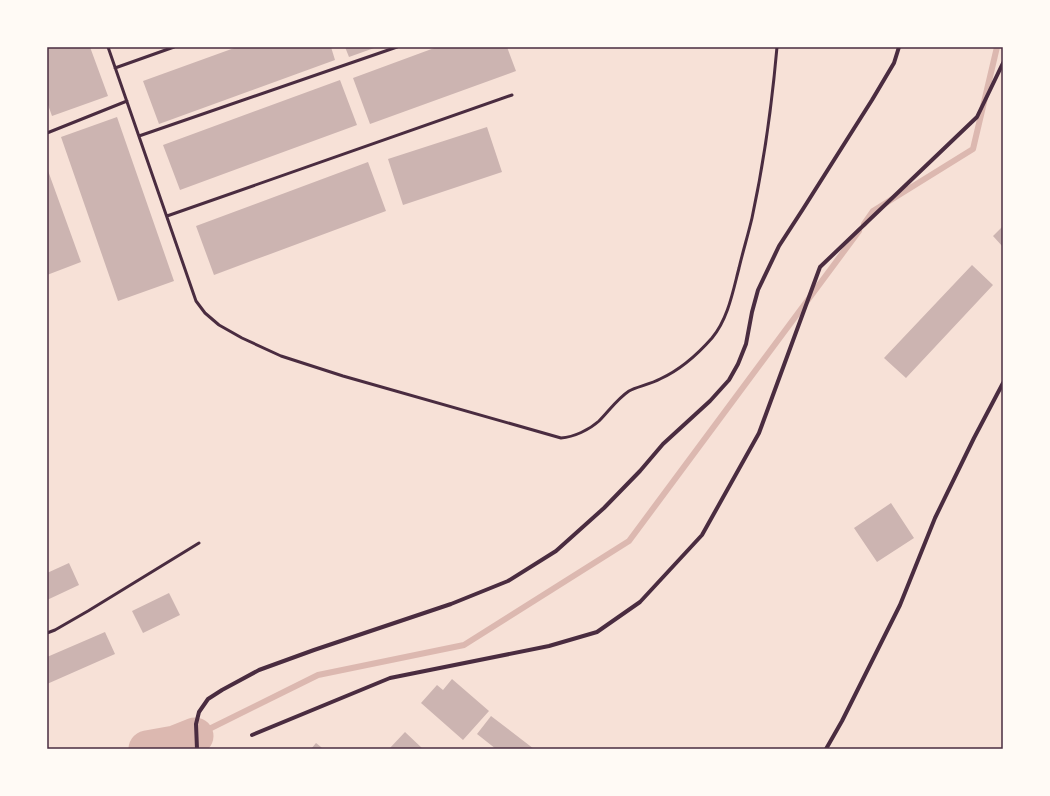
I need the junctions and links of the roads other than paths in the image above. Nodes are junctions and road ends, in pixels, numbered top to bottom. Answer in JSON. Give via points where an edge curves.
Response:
{"nodes":[{"id":1,"x":108,"y":47,"type":"edge"},
{"id":2,"x":174,"y":47,"type":"edge"},
{"id":3,"x":397,"y":47,"type":"edge"},
{"id":4,"x":777,"y":47,"type":"edge"},
{"id":5,"x":899,"y":47,"type":"edge"},
{"id":6,"x":1003,"y":63,"type":"edge"},
{"id":7,"x":115,"y":68,"type":"junction"},
{"id":8,"x":512,"y":95,"type":"dead end"},
{"id":9,"x":127,"y":101,"type":"junction"},
{"id":10,"x":47,"y":133,"type":"edge"},
{"id":11,"x":139,"y":136,"type":"junction"},
{"id":12,"x":167,"y":216,"type":"junction"},
{"id":13,"x":1003,"y":383,"type":"edge"},
{"id":14,"x":199,"y":543,"type":"dead end"},
{"id":15,"x":47,"y":633,"type":"edge"},
{"id":16,"x":252,"y":735,"type":"dead end"},
{"id":17,"x":197,"y":749,"type":"edge"},
{"id":18,"x":826,"y":749,"type":"edge"}],
"edges":[{"from":1,"to":7,"type":"lane"},
{"from":2,"to":7,"type":"lane"},
{"from":3,"to":11,"type":"lane"},
{"from":4,"to":12,"type":"lane","via":[[764,157],[752,219],[722,320],[713,337],[680,368],[661,379],[631,390],[619,398],[598,422],[571,437],[552,436],[343,376],[281,356],[242,338],[219,325],[196,301]]},
{"from":5,"to":17,"type":"street","via":[[894,63],[872,100],[779,246],[758,290],[746,344],[729,380],[663,444],[604,508],[556,551],[508,580],[451,604],[259,670],[222,690],[208,700],[199,712],[196,724]]},
{"from":6,"to":16,"type":"street","via":[[977,117],[820,267],[759,433],[702,535],[640,602],[597,632],[549,646],[390,678]]},
{"from":7,"to":9,"type":"lane"},
{"from":8,"to":12,"type":"lane"},
{"from":9,"to":10,"type":"lane"},
{"from":9,"to":11,"type":"lane"},
{"from":11,"to":12,"type":"lane"},
{"from":13,"to":18,"type":"street","via":[[935,518],[900,605]]},
{"from":14,"to":15,"type":"lane"}]}
